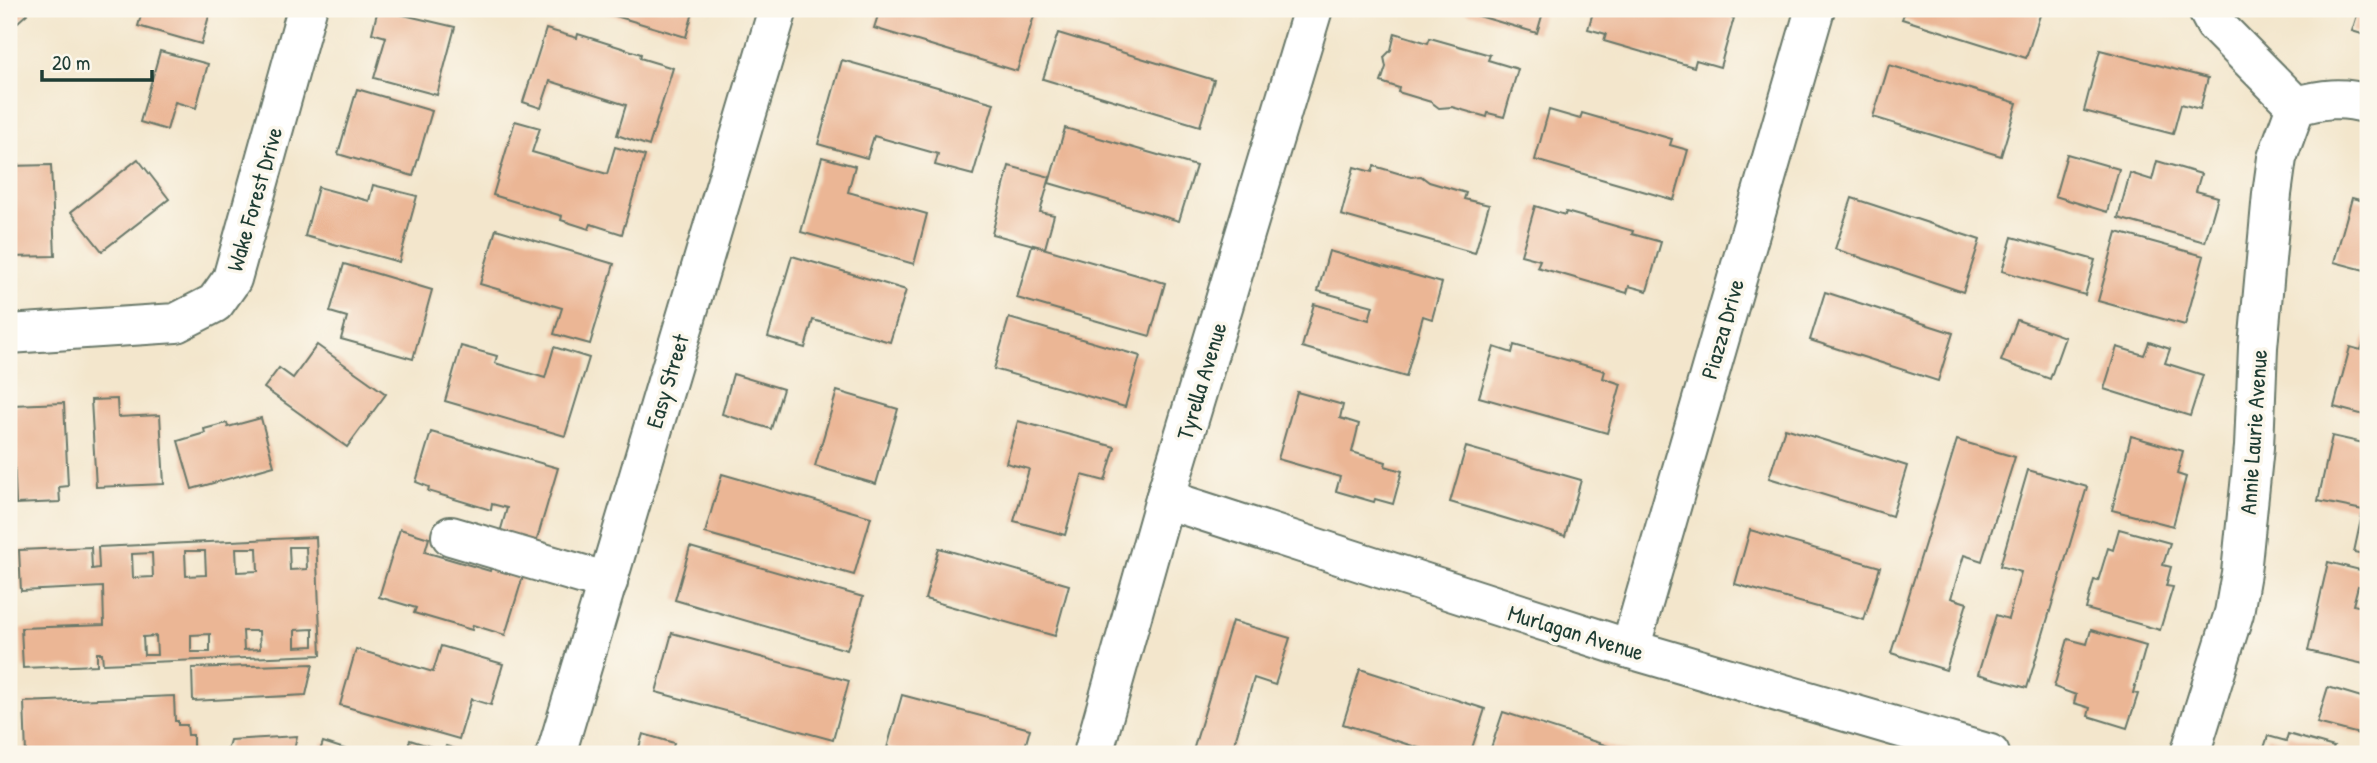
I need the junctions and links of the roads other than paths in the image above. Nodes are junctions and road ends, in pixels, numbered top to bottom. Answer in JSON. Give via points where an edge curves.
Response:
{"nodes":[{"id":1,"x":307,"y":9,"type":"edge"},
{"id":2,"x":778,"y":9,"type":"edge"},
{"id":3,"x":1815,"y":9,"type":"edge"},
{"id":4,"x":2207,"y":9,"type":"edge"},
{"id":5,"x":1301,"y":12,"type":"edge"},
{"id":6,"x":2368,"y":104,"type":"edge"},
{"id":7,"x":2296,"y":106,"type":"junction"},
{"id":8,"x":9,"y":334,"type":"edge"},
{"id":9,"x":1165,"y":499,"type":"junction"},
{"id":10,"x":451,"y":536,"type":"dead end"},
{"id":11,"x":608,"y":582,"type":"junction"},
{"id":12,"x":1630,"y":649,"type":"junction"},
{"id":13,"x":556,"y":754,"type":"edge"},
{"id":14,"x":1093,"y":754,"type":"edge"},
{"id":15,"x":1990,"y":754,"type":"edge"},
{"id":16,"x":2190,"y":754,"type":"edge"}],
"edges":[{"from":1,"to":8,"type":"street","name":"Wake Forest Drive","via":[[232,279],[215,303],[176,323]]},
{"from":2,"to":11,"type":"street","name":"Easy Street"},
{"from":3,"to":12,"type":"street","name":"Piazza Drive"},
{"from":4,"to":7,"type":"street","via":[[2215,24]]},
{"from":5,"to":9,"type":"street","name":"Tyrella Avenue"},
{"from":6,"to":7,"type":"street","via":[[2322,99]]},
{"from":7,"to":16,"type":"street","name":"Annie Laurie Avenue","via":[[2277,158],[2272,194],[2241,573],[2234,612]]},
{"from":9,"to":12,"type":"street","name":"Murlagan Avenue"},
{"from":9,"to":14,"type":"street","name":"Tyrella Avenue"},
{"from":10,"to":11,"type":"street"},
{"from":11,"to":13,"type":"street","name":"Easy Street"},
{"from":12,"to":15,"type":"street","name":"Murlagan Avenue"}]}
